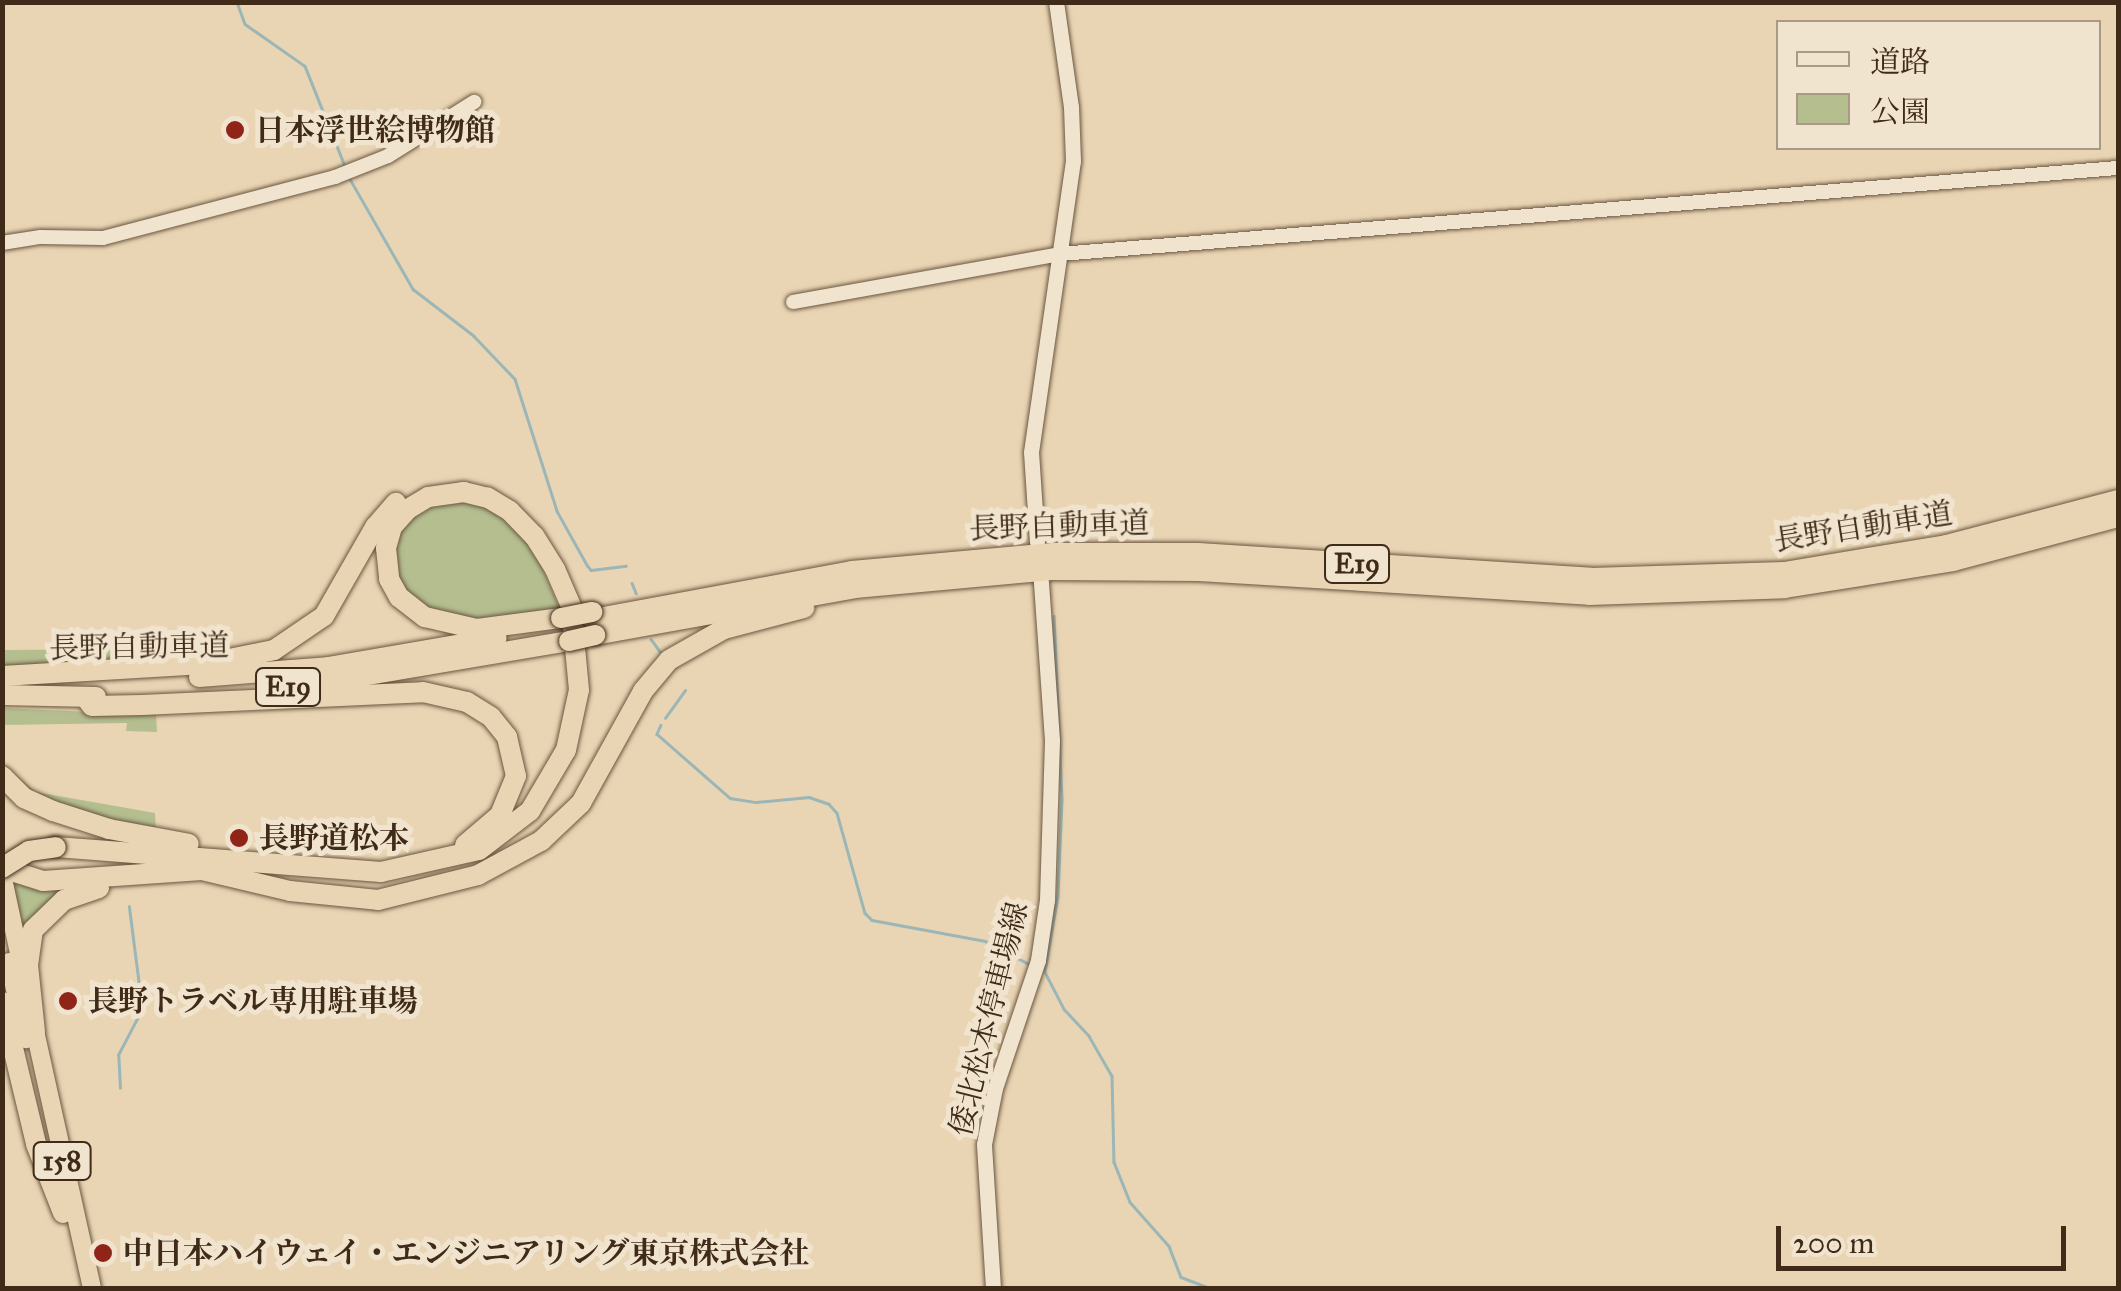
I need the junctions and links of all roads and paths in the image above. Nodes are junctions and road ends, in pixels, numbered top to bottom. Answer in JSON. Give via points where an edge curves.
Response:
{"nodes":[{"id":1,"x":1056,"y":2,"type":"edge"},
{"id":2,"x":474,"y":102,"type":"dead end"},
{"id":3,"x":2118,"y":168,"type":"edge"},
{"id":4,"x":2,"y":242,"type":"edge"},
{"id":5,"x":1060,"y":254,"type":"junction"},
{"id":6,"x":792,"y":302,"type":"dead end"},
{"id":7,"x":2118,"y":500,"type":"edge"},
{"id":8,"x":2118,"y":517,"type":"edge"},
{"id":9,"x":1037,"y":542,"type":"dead end"},
{"id":10,"x":998,"y":572,"type":"junction"},
{"id":11,"x":1041,"y":582,"type":"dead end"},
{"id":12,"x":594,"y":622,"type":"junction"},
{"id":13,"x":565,"y":628,"type":"junction"},
{"id":14,"x":2,"y":677,"type":"edge"},
{"id":15,"x":2,"y":695,"type":"edge"},
{"id":16,"x":85,"y":697,"type":"junction"},
{"id":17,"x":2,"y":776,"type":"edge"},
{"id":18,"x":292,"y":864,"type":"junction"},
{"id":19,"x":2,"y":870,"type":"edge"},
{"id":20,"x":159,"y":870,"type":"junction"},
{"id":21,"x":402,"y":870,"type":"junction"},
{"id":22,"x":417,"y":892,"type":"junction"},
{"id":23,"x":2,"y":932,"type":"edge"},
{"id":24,"x":2,"y":1002,"type":"edge"},
{"id":25,"x":36,"y":1032,"type":"junction"},
{"id":26,"x":63,"y":1214,"type":"junction"},
{"id":27,"x":80,"y":1288,"type":"edge"},
{"id":28,"x":92,"y":1288,"type":"edge"},
{"id":29,"x":992,"y":1288,"type":"edge"}],
"edges":[{"from":1,"to":5,"type":"main road","via":[[1074,135]]},
{"from":2,"to":4,"type":"street","via":[[372,165],[335,177],[103,238]]},
{"from":3,"to":5,"type":"street"},
{"from":5,"to":6,"type":"street"},
{"from":5,"to":9,"type":"main road","via":[[1031,452]]},
{"from":7,"to":12,"type":"highway","name":"長野自動車道","number":"E19","via":[[1903,554],[1735,576],[1591,578],[1122,552],[954,559],[750,588]]},
{"from":8,"to":10,"type":"highway","name":"長野自動車道","number":"E19","via":[[1906,570],[1718,593],[1535,592],[1199,571]]},
{"from":10,"to":12,"type":"highway","name":"長野自動車道","number":"E19"},
{"from":10,"to":22,"type":"highway","via":[[806,608],[695,642],[655,676],[594,785],[556,829],[494,870]]},
{"from":11,"to":29,"type":"main road","name":"倭北松本停車場線","via":[[1052,740],[1047,900],[1038,960],[995,1088],[984,1144]]},
{"from":12,"to":13,"type":"highway","name":"長野自動車道","number":"E19","bridge":true},
{"from":13,"to":14,"type":"highway","name":"長野自動車道","number":"E19","via":[[328,667],[158,679]]},
{"from":13,"to":16,"type":"highway","name":"長野自動車道","number":"E19","via":[[330,683]]},
{"from":13,"to":21,"type":"highway","via":[[477,629],[424,617],[388,579],[392,527],[417,502],[440,494],[476,494],[510,510],[564,588],[580,670],[566,750],[530,812],[479,850]]},
{"from":14,"to":22,"type":"highway","via":[[142,670],[274,650],[324,616],[375,527],[400,500],[431,484],[460,481],[505,494],[544,531],[580,604],[590,668],[582,733],[559,788],[526,831]]},
{"from":15,"to":16,"type":"highway","name":"長野自動車道","number":"E19"},
{"from":16,"to":21,"type":"highway","via":[[92,706],[423,692],[467,702],[506,737],[515,762],[513,790],[480,834]]},
{"from":17,"to":18,"type":"highway","via":[[24,798],[73,818]]},
{"from":18,"to":19,"type":"highway","bridge":true,"via":[[56,847],[29,851]]},
{"from":18,"to":21,"type":"highway"},
{"from":19,"to":20,"type":"highway","via":[[57,882]]},
{"from":19,"to":25,"type":"highway","number":"158"},
{"from":20,"to":22,"type":"highway","via":[[219,872],[290,892],[359,898]]},
{"from":20,"to":25,"type":"highway","via":[[64,900],[39,921],[28,951]]},
{"from":23,"to":26,"type":"highway","number":"158"},
{"from":24,"to":26,"type":"highway","via":[[36,1144]]},
{"from":25,"to":28,"type":"highway","number":"158"},
{"from":26,"to":27,"type":"highway","number":"158"}]}
